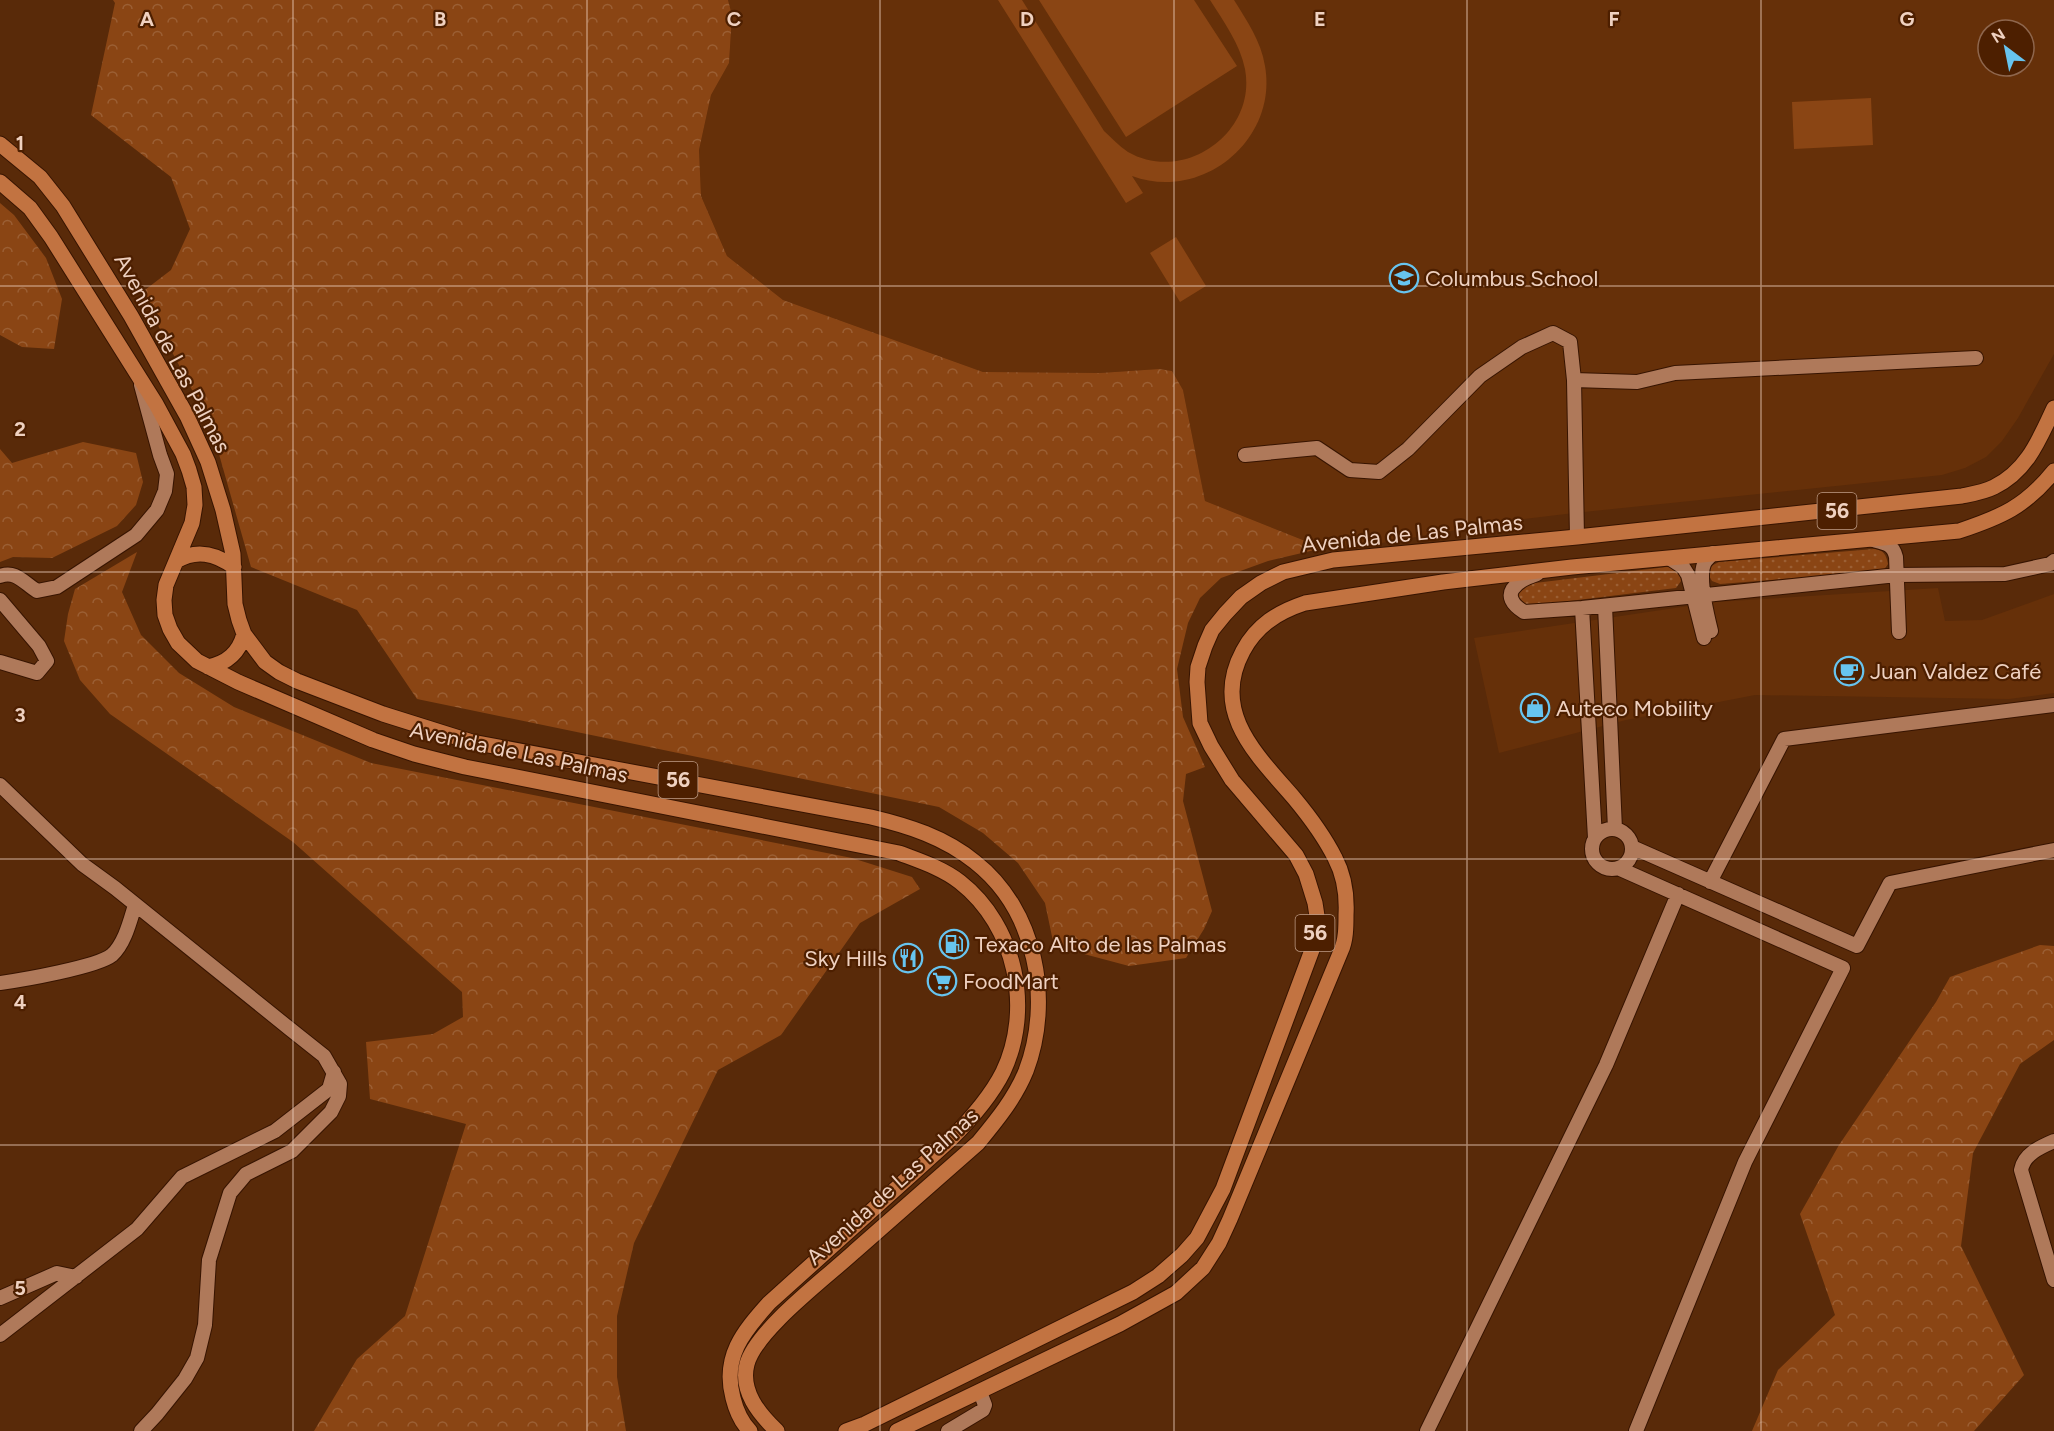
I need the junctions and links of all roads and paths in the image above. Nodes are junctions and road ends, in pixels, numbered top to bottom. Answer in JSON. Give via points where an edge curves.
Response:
{"nodes":[{"id":1,"x":0,"y":144,"type":"edge"},
{"id":2,"x":0,"y":182,"type":"edge"},
{"id":3,"x":1976,"y":358,"type":"dead end"},
{"id":4,"x":138,"y":375,"type":"junction"},
{"id":5,"x":1574,"y":380,"type":"junction"},
{"id":6,"x":2054,"y":408,"type":"edge"},
{"id":7,"x":1245,"y":455,"type":"dead end"},
{"id":8,"x":2054,"y":471,"type":"edge"},
{"id":9,"x":1577,"y":537,"type":"junction"},
{"id":10,"x":1871,"y":539,"type":"junction"},
{"id":11,"x":1713,"y":553,"type":"junction"},
{"id":12,"x":1669,"y":558,"type":"junction"},
{"id":13,"x":176,"y":561,"type":"junction"},
{"id":14,"x":2054,"y":561,"type":"edge"},
{"id":15,"x":234,"y":567,"type":"junction"},
{"id":16,"x":1545,"y":571,"type":"junction"},
{"id":17,"x":0,"y":576,"type":"edge"},
{"id":18,"x":1897,"y":576,"type":"junction"},
{"id":19,"x":1699,"y":596,"type":"junction"},
{"id":20,"x":0,"y":600,"type":"edge"},
{"id":21,"x":1605,"y":606,"type":"junction"},
{"id":22,"x":1582,"y":608,"type":"junction"},
{"id":23,"x":1899,"y":632,"type":"dead end"},
{"id":24,"x":244,"y":634,"type":"junction"},
{"id":25,"x":1708,"y":637,"type":"dead end"},
{"id":26,"x":0,"y":662,"type":"edge"},
{"id":27,"x":208,"y":668,"type":"junction"},
{"id":28,"x":2054,"y":705,"type":"edge"},
{"id":29,"x":0,"y":785,"type":"edge"},
{"id":30,"x":1615,"y":829,"type":"junction"},
{"id":31,"x":1595,"y":838,"type":"junction"},
{"id":32,"x":1632,"y":847,"type":"junction"},
{"id":33,"x":2054,"y":850,"type":"edge"},
{"id":34,"x":1618,"y":868,"type":"junction"},
{"id":35,"x":1710,"y":882,"type":"junction"},
{"id":36,"x":1678,"y":894,"type":"junction"},
{"id":37,"x":135,"y":905,"type":"junction"},
{"id":38,"x":0,"y":983,"type":"edge"},
{"id":39,"x":334,"y":1072,"type":"junction"},
{"id":40,"x":2054,"y":1141,"type":"edge"},
{"id":41,"x":76,"y":1276,"type":"junction"},
{"id":42,"x":2054,"y":1280,"type":"edge"},
{"id":43,"x":0,"y":1298,"type":"edge"},
{"id":44,"x":0,"y":1335,"type":"edge"},
{"id":45,"x":980,"y":1392,"type":"junction"},
{"id":46,"x":141,"y":1431,"type":"edge"},
{"id":47,"x":750,"y":1431,"type":"edge"},
{"id":48,"x":777,"y":1431,"type":"edge"},
{"id":49,"x":846,"y":1431,"type":"edge"},
{"id":50,"x":897,"y":1431,"type":"edge"},
{"id":51,"x":948,"y":1431,"type":"edge"},
{"id":52,"x":1427,"y":1431,"type":"edge"},
{"id":53,"x":1636,"y":1431,"type":"edge"}],
"edges":[{"from":1,"to":15,"type":"main road","name":"Avenida de Las Palmas","number":"56","via":[[40,177],[63,206],[187,416],[216,485]]},
{"from":2,"to":4,"type":"main road","name":"Avenida de Las Palmas","number":"56","via":[[39,219]]},
{"from":3,"to":5,"type":"street","via":[[1675,374],[1637,382]]},
{"from":4,"to":13,"type":"main road","name":"Avenida de Las Palmas","number":"56","via":[[183,454],[194,487],[192,523]]},
{"from":4,"to":17,"type":"street","via":[[167,474],[157,510],[136,535],[57,587],[37,591],[16,574]]},
{"from":5,"to":7,"type":"street","via":[[1570,342],[1554,333],[1522,347],[1480,376],[1408,449],[1379,472],[1350,470],[1317,448]]},
{"from":5,"to":9,"type":"street"},
{"from":6,"to":9,"type":"main road","name":"Avenida de Las Palmas","number":"56","via":[[2035,450],[2017,471],[1993,488],[1962,496]]},
{"from":8,"to":10,"type":"main road","number":"56","via":[[2024,502],[1981,524],[1959,531]]},
{"from":9,"to":49,"type":"main road","name":"Avenida de Las Palmas","number":"56","via":[[1300,566],[1261,583],[1225,614],[1212,630],[1198,667],[1200,723],[1232,780],[1296,855],[1312,890],[1317,916],[1312,950],[1223,1189],[1197,1238],[1158,1276],[1108,1305]]},
{"from":10,"to":11,"type":"main road","number":"56"},
{"from":10,"to":18,"type":"street","via":[[1894,550]]},
{"from":11,"to":12,"type":"main road","number":"56"},
{"from":11,"to":19,"type":"street","via":[[1703,567]]},
{"from":12,"to":16,"type":"main road","number":"56"},
{"from":12,"to":19,"type":"street","via":[[1683,567]]},
{"from":13,"to":15,"type":"main road","via":[[199,553],[218,557]]},
{"from":13,"to":27,"type":"main road","name":"Avenida de Las Palmas","number":"56","via":[[166,585],[165,615],[178,643]]},
{"from":14,"to":18,"type":"street","via":[[2005,574]]},
{"from":15,"to":24,"type":"main road","name":"Avenida de Las Palmas","number":"56","via":[[235,604]]},
{"from":16,"to":22,"type":"street","via":[[1515,584],[1512,600],[1517,607],[1524,612]]},
{"from":16,"to":45,"type":"main road","number":"56","via":[[1305,603],[1286,609],[1257,629],[1234,674],[1233,711],[1245,739],[1313,822],[1336,860],[1347,902],[1344,943],[1230,1220],[1203,1268],[1151,1309]]},
{"from":18,"to":19,"type":"street"},
{"from":18,"to":23,"type":"street"},
{"from":19,"to":21,"type":"street"},
{"from":19,"to":25,"type":"street"},
{"from":20,"to":26,"type":"street","via":[[47,661],[37,673]]},
{"from":21,"to":22,"type":"street"},
{"from":21,"to":30,"type":"street"},
{"from":22,"to":31,"type":"street"},
{"from":24,"to":27,"type":"main road","via":[[225,662]]},
{"from":24,"to":48,"type":"main road","name":"Avenida de Las Palmas","number":"56","via":[[265,662],[279,672],[422,728],[472,742],[903,825],[933,836],[976,863],[1013,907],[1032,949],[1039,1004],[1034,1047],[1025,1072],[1012,1098],[978,1143],[801,1299],[753,1350],[747,1364],[748,1392],[763,1418]]},
{"from":27,"to":47,"type":"main road","name":"Avenida de Las Palmas","number":"56","via":[[414,754],[899,853],[961,882],[988,912],[1009,951],[1017,993],[1017,1030],[1003,1073],[973,1117],[950,1140],[769,1303],[749,1326],[729,1367],[736,1409]]},
{"from":28,"to":35,"type":"street","via":[[1784,739]]},
{"from":29,"to":37,"type":"street","via":[[81,864]]},
{"from":30,"to":31,"type":"street","via":[[1604,830]]},
{"from":30,"to":32,"type":"street","via":[[1628,837]]},
{"from":31,"to":34,"type":"street","via":[[1592,849],[1596,861],[1606,868]]},
{"from":32,"to":34,"type":"street","via":[[1627,862]]},
{"from":32,"to":35,"type":"street"},
{"from":33,"to":35,"type":"street","via":[[1890,883],[1857,946]]},
{"from":34,"to":36,"type":"street"},
{"from":36,"to":52,"type":"street","via":[[1606,1065]]},
{"from":36,"to":53,"type":"street","via":[[1843,968],[1745,1162]]},
{"from":37,"to":38,"type":"street","via":[[125,936],[112,955],[95,963]]},
{"from":37,"to":39,"type":"street","via":[[310,1043]]},
{"from":39,"to":41,"type":"street","via":[[329,1089],[275,1131],[182,1177],[137,1229]]},
{"from":39,"to":46,"type":"street","via":[[340,1084],[331,1112],[292,1151],[246,1174],[230,1193],[209,1260],[205,1325],[197,1358],[185,1379]]},
{"from":40,"to":42,"type":"street","via":[[2029,1155],[2021,1170]]},
{"from":41,"to":43,"type":"street","via":[[57,1273]]},
{"from":41,"to":44,"type":"street"},
{"from":45,"to":50,"type":"main road","number":"56"},
{"from":45,"to":51,"type":"street","via":[[983,1410]]}]}
